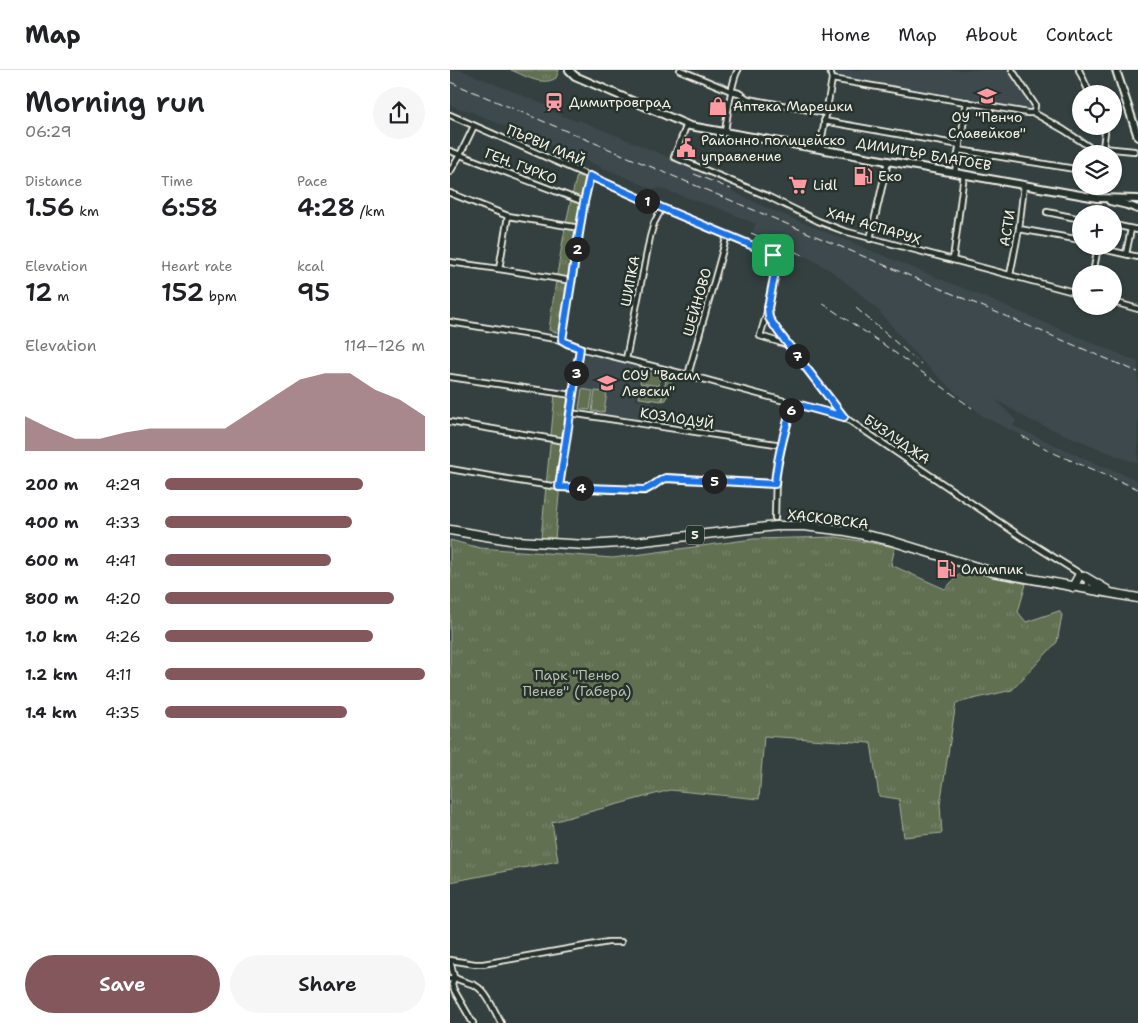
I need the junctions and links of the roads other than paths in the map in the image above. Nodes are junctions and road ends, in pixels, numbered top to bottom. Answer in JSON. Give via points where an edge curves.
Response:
{"nodes":[{"id":1,"x":569,"y":70,"type":"edge"},
{"id":2,"x":680,"y":70,"type":"edge"},
{"id":3,"x":738,"y":70,"type":"edge"},
{"id":4,"x":830,"y":70,"type":"edge"},
{"id":5,"x":1012,"y":70,"type":"edge"},
{"id":6,"x":1078,"y":70,"type":"edge"},
{"id":7,"x":1116,"y":70,"type":"edge"},
{"id":8,"x":689,"y":72,"type":"edge"},
{"id":9,"x":832,"y":79,"type":"junction"},
{"id":10,"x":1086,"y":85,"type":"edge"},
{"id":11,"x":731,"y":91,"type":"junction"},
{"id":12,"x":967,"y":102,"type":"junction"},
{"id":13,"x":826,"y":113,"type":"junction"},
{"id":14,"x":1034,"y":113,"type":"junction"},
{"id":15,"x":450,"y":115,"type":"edge"},
{"id":16,"x":824,"y":121,"type":"junction"},
{"id":17,"x":687,"y":124,"type":"junction"},
{"id":18,"x":474,"y":126,"type":"junction"},
{"id":19,"x":724,"y":132,"type":"junction"},
{"id":20,"x":1138,"y":137,"type":"edge"},
{"id":21,"x":1086,"y":145,"type":"edge"},
{"id":22,"x":959,"y":148,"type":"junction"},
{"id":23,"x":820,"y":149,"type":"junction"},
{"id":24,"x":1122,"y":150,"type":"edge"},
{"id":25,"x":450,"y":151,"type":"edge"},
{"id":26,"x":1134,"y":152,"type":"dead end"},
{"id":27,"x":460,"y":155,"type":"junction"},
{"id":28,"x":888,"y":160,"type":"junction"},
{"id":29,"x":1072,"y":168,"type":"edge"},
{"id":30,"x":450,"y":172,"type":"edge"},
{"id":31,"x":955,"y":172,"type":"junction"},
{"id":32,"x":964,"y":174,"type":"junction"},
{"id":33,"x":590,"y":176,"type":"junction"},
{"id":34,"x":1024,"y":185,"type":"junction"},
{"id":35,"x":450,"y":193,"type":"edge"},
{"id":36,"x":1097,"y":198,"type":"junction"},
{"id":37,"x":1138,"y":198,"type":"edge"},
{"id":38,"x":584,"y":202,"type":"junction"},
{"id":39,"x":662,"y":208,"type":"junction"},
{"id":40,"x":1138,"y":209,"type":"edge"},
{"id":41,"x":1047,"y":212,"type":"dead end"},
{"id":42,"x":508,"y":216,"type":"junction"},
{"id":43,"x":1072,"y":217,"type":"edge"},
{"id":44,"x":1122,"y":227,"type":"edge"},
{"id":45,"x":580,"y":228,"type":"junction"},
{"id":46,"x":1019,"y":229,"type":"junction"},
{"id":47,"x":1130,"y":229,"type":"junction"},
{"id":48,"x":1138,"y":230,"type":"edge"},
{"id":49,"x":727,"y":235,"type":"junction"},
{"id":50,"x":1072,"y":238,"type":"edge"},
{"id":51,"x":870,"y":239,"type":"junction"},
{"id":52,"x":1122,"y":253,"type":"edge"},
{"id":53,"x":1126,"y":254,"type":"junction"},
{"id":54,"x":1138,"y":257,"type":"edge"},
{"id":55,"x":953,"y":260,"type":"junction"},
{"id":56,"x":450,"y":262,"type":"edge"},
{"id":57,"x":499,"y":269,"type":"junction"},
{"id":58,"x":1010,"y":275,"type":"junction"},
{"id":59,"x":572,"y":281,"type":"junction"},
{"id":60,"x":1072,"y":292,"type":"edge"},
{"id":61,"x":1122,"y":304,"type":"edge"},
{"id":62,"x":768,"y":308,"type":"junction"},
{"id":63,"x":1138,"y":309,"type":"edge"},
{"id":64,"x":450,"y":322,"type":"edge"},
{"id":65,"x":562,"y":340,"type":"junction"},
{"id":66,"x":788,"y":345,"type":"junction"},
{"id":67,"x":580,"y":348,"type":"junction"},
{"id":68,"x":626,"y":359,"type":"junction"},
{"id":69,"x":688,"y":375,"type":"junction"},
{"id":70,"x":450,"y":377,"type":"edge"},
{"id":71,"x":572,"y":395,"type":"junction"},
{"id":72,"x":793,"y":403,"type":"junction"},
{"id":73,"x":570,"y":413,"type":"junction"},
{"id":74,"x":844,"y":417,"type":"junction"},
{"id":75,"x":450,"y":422,"type":"edge"},
{"id":76,"x":565,"y":441,"type":"junction"},
{"id":77,"x":782,"y":445,"type":"junction"},
{"id":78,"x":450,"y":469,"type":"edge"},
{"id":79,"x":775,"y":484,"type":"junction"},
{"id":80,"x":559,"y":487,"type":"junction"},
{"id":81,"x":775,"y":518,"type":"dead end"},
{"id":82,"x":450,"y":530,"type":"edge"},
{"id":83,"x":1079,"y":575,"type":"junction"},
{"id":84,"x":1081,"y":588,"type":"junction"},
{"id":85,"x":1120,"y":595,"type":"junction"},
{"id":86,"x":1138,"y":598,"type":"edge"},
{"id":87,"x":621,"y":942,"type":"dead end"},
{"id":88,"x":450,"y":960,"type":"edge"},
{"id":89,"x":452,"y":978,"type":"edge"},
{"id":90,"x":473,"y":1023,"type":"edge"},
{"id":91,"x":501,"y":1023,"type":"edge"}],
"edges":[{"from":1,"to":17,"type":"street","name":"ДИМИТЪР БЛАГОЕВ","via":[[575,76]]},
{"from":2,"to":8,"type":"street"},
{"from":3,"to":11,"type":"street"},
{"from":4,"to":9,"type":"street"},
{"from":5,"to":14,"type":"street","via":[[1035,105]]},
{"from":6,"to":10,"type":"street"},
{"from":7,"to":20,"type":"street"},
{"from":8,"to":11,"type":"street"},
{"from":9,"to":12,"type":"street"},
{"from":9,"to":13,"type":"street"},
{"from":11,"to":13,"type":"street","via":[[748,99]]},
{"from":11,"to":19,"type":"street"},
{"from":12,"to":14,"type":"street"},
{"from":12,"to":22,"type":"street"},
{"from":13,"to":16,"type":"street"},
{"from":14,"to":21,"type":"street"},
{"from":15,"to":18,"type":"street","name":"ПЪРВИ МАЙ"},
{"from":16,"to":22,"type":"street"},
{"from":16,"to":23,"type":"street"},
{"from":17,"to":19,"type":"street","name":"ДИМИТЪР БЛАГОЕВ"},
{"from":17,"to":51,"type":"street","name":"ХАН АСПАРУХ","via":[[674,157],[844,232]]},
{"from":18,"to":27,"type":"street"},
{"from":18,"to":33,"type":"street","name":"ПЪРВИ МАЙ"},
{"from":19,"to":23,"type":"street","name":"ДИМИТЪР БЛАГОЕВ"},
{"from":22,"to":29,"type":"street"},
{"from":22,"to":31,"type":"street"},
{"from":23,"to":28,"type":"street","name":"ДИМИТЪР БЛАГОЕВ"},
{"from":24,"to":26,"type":"street"},
{"from":25,"to":27,"type":"street","name":"ГЕН. ГУРКО"},
{"from":27,"to":30,"type":"street"},
{"from":27,"to":38,"type":"street","name":"ГЕН. ГУРКО"},
{"from":28,"to":31,"type":"street","name":"ДИМИТЪР БЛАГОЕВ"},
{"from":28,"to":51,"type":"street"},
{"from":31,"to":32,"type":"street","name":"ДИМИТЪР БЛАГОЕВ"},
{"from":32,"to":34,"type":"street","name":"ДИМИТЪР БЛАГОЕВ"},
{"from":32,"to":55,"type":"street"},
{"from":33,"to":38,"type":"street"},
{"from":33,"to":39,"type":"street","name":"ПЪРВИ МАЙ"},
{"from":34,"to":36,"type":"street","name":"ДИМИТЪР БЛАГОЕВ"},
{"from":34,"to":46,"type":"street","name":"АСТИ"},
{"from":35,"to":42,"type":"street"},
{"from":36,"to":37,"type":"street","name":"ДИМИТЪР БЛАГОЕВ"},
{"from":36,"to":40,"type":"street"},
{"from":38,"to":45,"type":"street"},
{"from":39,"to":49,"type":"street","name":"ПЪРВИ МАЙ"},
{"from":39,"to":68,"type":"street","name":"ШИПКА","via":[[650,237]]},
{"from":41,"to":43,"type":"street"},
{"from":42,"to":45,"type":"street"},
{"from":42,"to":57,"type":"street"},
{"from":44,"to":47,"type":"street"},
{"from":45,"to":59,"type":"street"},
{"from":46,"to":50,"type":"street"},
{"from":46,"to":58,"type":"street","name":"АСТИ"},
{"from":47,"to":48,"type":"street"},
{"from":47,"to":53,"type":"street"},
{"from":49,"to":62,"type":"street","name":"ПЪРВИ МАЙ","via":[[776,257]]},
{"from":49,"to":69,"type":"street","name":"ШЕЙНОВО"},
{"from":51,"to":55,"type":"street","name":"ХАН АСПАРУХ"},
{"from":52,"to":53,"type":"street"},
{"from":53,"to":54,"type":"street"},
{"from":55,"to":58,"type":"street","name":"ХАН АСПАРУХ"},
{"from":56,"to":57,"type":"street"},
{"from":57,"to":59,"type":"street"},
{"from":58,"to":60,"type":"street","name":"ХАН АСПАРУХ"},
{"from":59,"to":65,"type":"street"},
{"from":61,"to":63,"type":"street"},
{"from":62,"to":66,"type":"street","via":[[769,318]]},
{"from":62,"to":66,"type":"street","via":[[760,336]]},
{"from":64,"to":65,"type":"street","name":"БУЗЛУДЖА"},
{"from":65,"to":67,"type":"street","name":"БУЗЛУДЖА"},
{"from":66,"to":74,"type":"street"},
{"from":67,"to":68,"type":"street","name":"БУЗЛУДЖА"},
{"from":67,"to":71,"type":"street"},
{"from":68,"to":69,"type":"street","name":"БУЗЛУДЖА"},
{"from":69,"to":72,"type":"street","name":"БУЗЛУДЖА"},
{"from":70,"to":71,"type":"street"},
{"from":71,"to":73,"type":"street"},
{"from":72,"to":74,"type":"street","name":"БУЗЛУДЖА"},
{"from":72,"to":77,"type":"street"},
{"from":73,"to":76,"type":"street"},
{"from":73,"to":77,"type":"street","name":"КОЗЛОДУЙ"},
{"from":74,"to":83,"type":"street","name":"БУЗЛУДЖА"},
{"from":75,"to":76,"type":"street"},
{"from":76,"to":80,"type":"street"},
{"from":77,"to":79,"type":"street"},
{"from":78,"to":80,"type":"street"},
{"from":79,"to":80,"type":"street","via":[[666,478],[644,490]]},
{"from":79,"to":81,"type":"street"},
{"from":82,"to":84,"type":"main road","name":"ХАСКОВСКА","number":"5","via":[[516,541],[587,545],[804,526],[863,534],[993,572]]},
{"from":83,"to":84,"type":"main road"},
{"from":83,"to":84,"type":"street","via":[[1088,581]]},
{"from":83,"to":85,"type":"main road"},
{"from":84,"to":85,"type":"main road","name":"ХАСКОВСКА","number":"5"},
{"from":85,"to":86,"type":"main road","name":"ХАСКОВСКА","number":"5"},
{"from":87,"to":88,"type":"street","via":[[483,964]]},
{"from":88,"to":89,"type":"street"},
{"from":89,"to":90,"type":"street","via":[[454,990]]},
{"from":89,"to":91,"type":"street","via":[[482,990]]}]}
